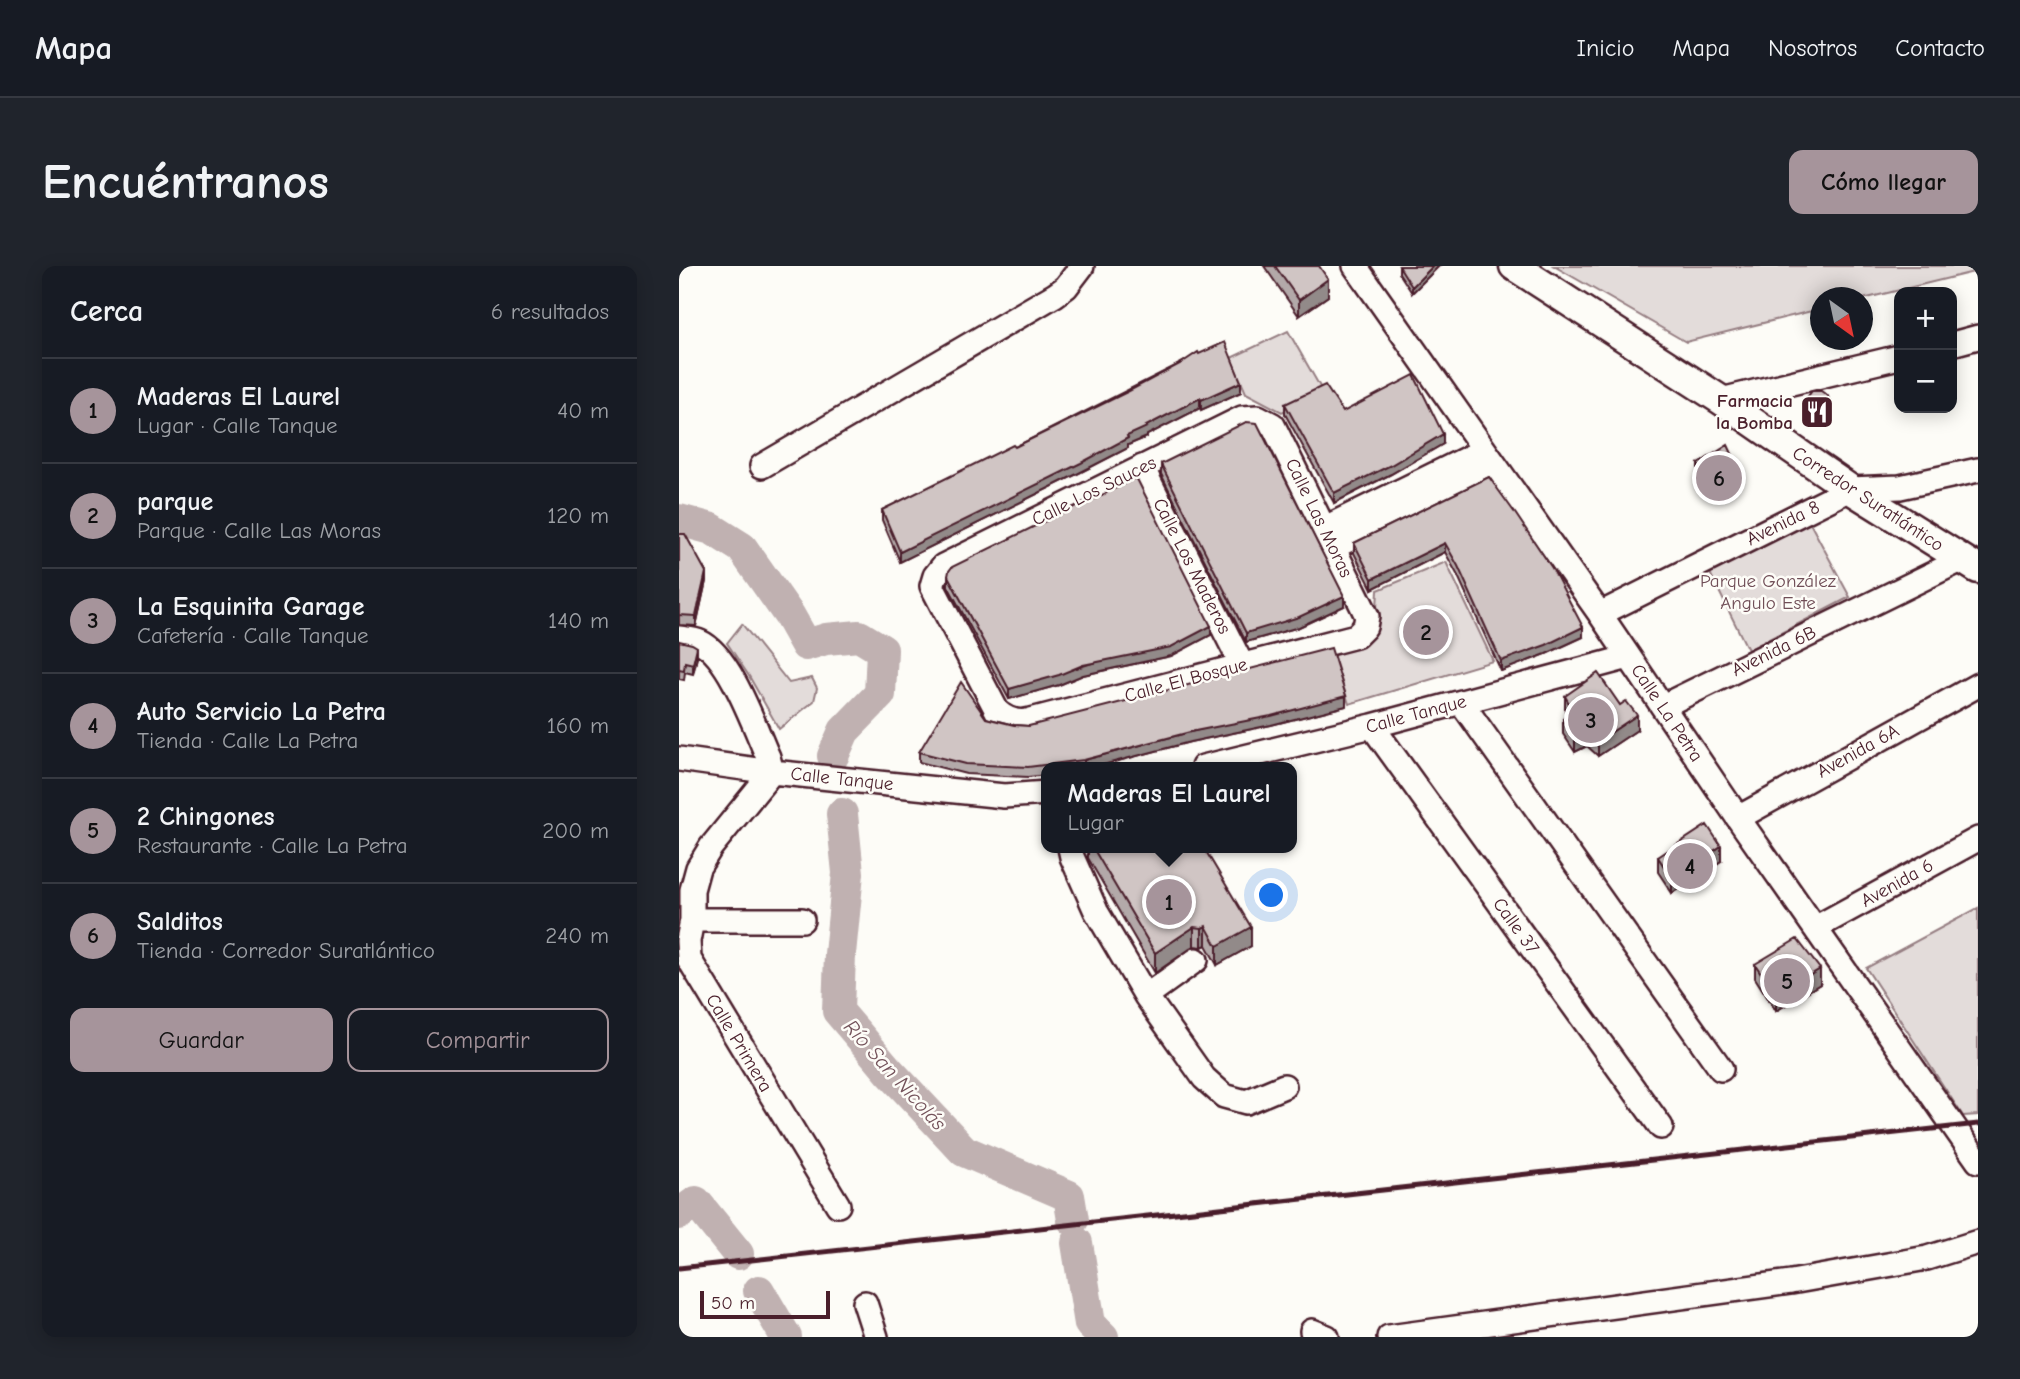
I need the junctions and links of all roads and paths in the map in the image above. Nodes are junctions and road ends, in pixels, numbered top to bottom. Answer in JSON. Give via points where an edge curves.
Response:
{"nodes":[{"id":1,"x":1082,"y":266,"type":"edge"},
{"id":2,"x":1355,"y":266,"type":"edge"},
{"id":3,"x":1514,"y":266,"type":"edge"},
{"id":4,"x":1978,"y":337,"type":"edge"},
{"id":5,"x":1957,"y":343,"type":"edge"},
{"id":6,"x":1894,"y":358,"type":"edge"},
{"id":7,"x":1721,"y":400,"type":"junction"},
{"id":8,"x":1258,"y":417,"type":"joint"},
{"id":9,"x":1490,"y":459,"type":"junction"},
{"id":10,"x":762,"y":466,"type":"dead end"},
{"id":11,"x":1142,"y":467,"type":"junction"},
{"id":12,"x":1978,"y":470,"type":"edge"},
{"id":13,"x":1850,"y":489,"type":"junction"},
{"id":14,"x":1329,"y":537,"type":"junction"},
{"id":15,"x":1970,"y":564,"type":"edge"},
{"id":16,"x":1600,"y":614,"type":"junction"},
{"id":17,"x":1364,"y":627,"type":"joint"},
{"id":18,"x":679,"y":638,"type":"edge"},
{"id":19,"x":1629,"y":657,"type":"junction"},
{"id":20,"x":1242,"y":665,"type":"junction"},
{"id":21,"x":1978,"y":685,"type":"edge"},
{"id":22,"x":1461,"y":702,"type":"junction"},
{"id":23,"x":1663,"y":706,"type":"junction"},
{"id":24,"x":1005,"y":719,"type":"joint"},
{"id":25,"x":1372,"y":726,"type":"junction"},
{"id":26,"x":679,"y":759,"type":"edge"},
{"id":27,"x":1224,"y":762,"type":"edge"},
{"id":28,"x":772,"y":772,"type":"junction"},
{"id":29,"x":1041,"y":793,"type":"edge"},
{"id":30,"x":1738,"y":818,"type":"junction"},
{"id":31,"x":1978,"y":839,"type":"edge"},
{"id":32,"x":1071,"y":853,"type":"edge"},
{"id":33,"x":692,"y":920,"type":"junction"},
{"id":34,"x":802,"y":920,"type":"dead end"},
{"id":35,"x":1815,"y":928,"type":"junction"},
{"id":36,"x":1196,"y":960,"type":"dead end"},
{"id":37,"x":1146,"y":996,"type":"junction"},
{"id":38,"x":1721,"y":1069,"type":"dead end"},
{"id":39,"x":1285,"y":1086,"type":"dead end"},
{"id":40,"x":1661,"y":1127,"type":"dead end"},
{"id":41,"x":1978,"y":1161,"type":"edge"},
{"id":42,"x":838,"y":1205,"type":"dead end"},
{"id":43,"x":1978,"y":1242,"type":"edge"},
{"id":44,"x":865,"y":1303,"type":"dead end"},
{"id":45,"x":876,"y":1337,"type":"edge"},
{"id":46,"x":1389,"y":1337,"type":"edge"}],
"edges":[{"from":1,"to":10,"type":"street","via":[[1055,295]]},
{"from":2,"to":9,"type":"street","name":"Calle La Petra"},
{"from":3,"to":7,"type":"main road","name":"Corredor Suratlántico"},
{"from":4,"to":5,"type":"street"},
{"from":6,"to":7,"type":"street"},
{"from":7,"to":13,"type":"main road","name":"Corredor Suratlántico"},
{"from":8,"to":11,"type":"street","name":"Calle Los Sauces","via":[[1243,418]]},
{"from":8,"to":14,"type":"street","name":"Calle Las Moras","via":[[1273,425]]},
{"from":9,"to":14,"type":"street"},
{"from":9,"to":16,"type":"street","name":"Calle La Petra"},
{"from":11,"to":20,"type":"street","name":"Calle Los Maderos"},
{"from":11,"to":24,"type":"street","name":"Calle Los Sauces","via":[[943,566],[935,576],[932,586]]},
{"from":12,"to":13,"type":"street","name":"Avenida 8","via":[[1901,487]]},
{"from":13,"to":15,"type":"main road","name":"Corredor Suratlántico"},
{"from":13,"to":16,"type":"street","name":"Avenida 8"},
{"from":14,"to":17,"type":"street","name":"Calle Las Moras","via":[[1367,616]]},
{"from":15,"to":23,"type":"street","name":"Avenida 6B"},
{"from":16,"to":19,"type":"street","name":"Calle La Petra"},
{"from":17,"to":20,"type":"street","name":"Calle El Bosque","via":[[1356,636]]},
{"from":18,"to":28,"type":"street","via":[[701,642],[729,671]]},
{"from":19,"to":22,"type":"street","name":"Calle Tanque"},
{"from":19,"to":23,"type":"street","name":"Calle La Petra"},
{"from":20,"to":24,"type":"street","name":"Calle El Bosque","via":[[1024,722]]},
{"from":21,"to":30,"type":"street","name":"Avenida 6A"},
{"from":22,"to":25,"type":"street","name":"Calle Tanque"},
{"from":22,"to":38,"type":"street"},
{"from":23,"to":30,"type":"street","name":"Calle La Petra"},
{"from":25,"to":27,"type":"street","name":"Calle Tanque"},
{"from":25,"to":40,"type":"street","name":"Calle 37"},
{"from":26,"to":28,"type":"street","name":"Calle Tanque"},
{"from":28,"to":29,"type":"street","name":"Calle Tanque","via":[[1003,796]]},
{"from":28,"to":33,"type":"street","name":"Calle Primera","via":[[698,868]]},
{"from":30,"to":35,"type":"street","name":"Calle La Petra"},
{"from":31,"to":35,"type":"street","name":"Avenida 6"},
{"from":32,"to":37,"type":"street","via":[[1095,911]]},
{"from":33,"to":34,"type":"street"},
{"from":33,"to":42,"type":"street","name":"Calle Primera","via":[[689,959]]},
{"from":35,"to":41,"type":"street","name":"Calle La Petra"},
{"from":36,"to":37,"type":"street"},
{"from":37,"to":39,"type":"street","via":[[1205,1078],[1224,1096],[1246,1102]]},
{"from":43,"to":46,"type":"street","via":[[1927,1258],[1791,1282]]},
{"from":44,"to":45,"type":"street"}]}
